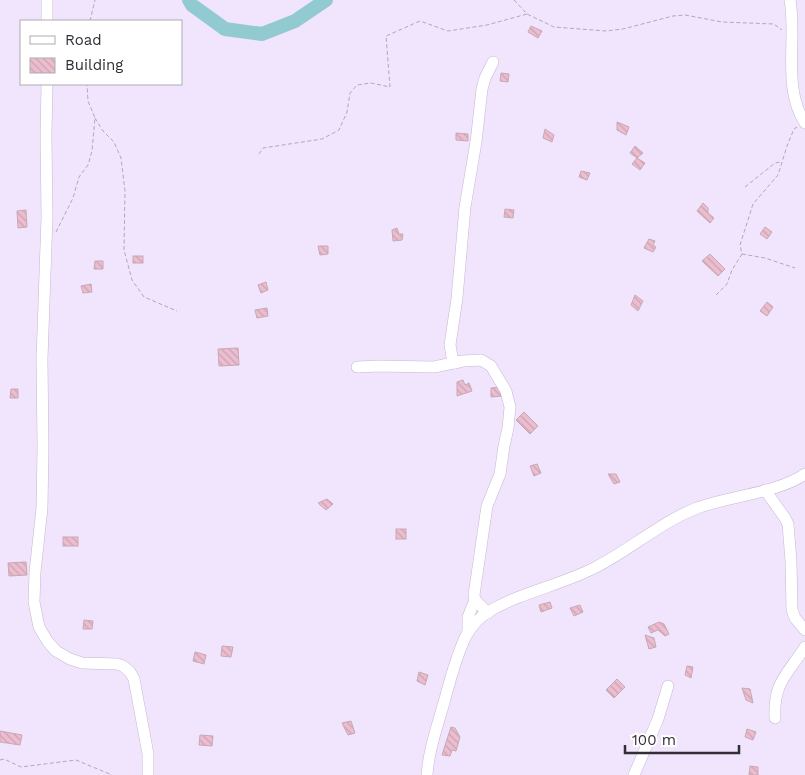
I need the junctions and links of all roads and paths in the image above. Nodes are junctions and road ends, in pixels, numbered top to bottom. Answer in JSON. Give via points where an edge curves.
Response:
{"nodes":[{"id":1,"x":47,"y":0,"type":"edge"},
{"id":2,"x":94,"y":0,"type":"edge"},
{"id":3,"x":514,"y":0,"type":"edge"},
{"id":4,"x":790,"y":0,"type":"edge"},
{"id":5,"x":527,"y":14,"type":"junction"},
{"id":6,"x":47,"y":20,"type":"edge"},
{"id":7,"x":90,"y":20,"type":"edge"},
{"id":8,"x":793,"y":38,"type":"junction"},
{"id":9,"x":493,"y":62,"type":"dead end"},
{"id":10,"x":48,"y":85,"type":"edge"},
{"id":11,"x":87,"y":85,"type":"edge"},
{"id":12,"x":95,"y":118,"type":"junction"},
{"id":13,"x":803,"y":124,"type":"edge"},
{"id":14,"x":259,"y":154,"type":"dead end"},
{"id":15,"x":782,"y":162,"type":"junction"},
{"id":16,"x":745,"y":187,"type":"dead end"},
{"id":17,"x":55,"y":235,"type":"dead end"},
{"id":18,"x":742,"y":254,"type":"junction"},
{"id":19,"x":795,"y":268,"type":"dead end"},
{"id":20,"x":716,"y":294,"type":"dead end"},
{"id":21,"x":177,"y":311,"type":"dead end"},
{"id":22,"x":456,"y":363,"type":"junction"},
{"id":23,"x":357,"y":367,"type":"dead end"},
{"id":24,"x":805,"y":474,"type":"edge"},
{"id":25,"x":764,"y":490,"type":"junction"},
{"id":26,"x":475,"y":600,"type":"junction"},
{"id":27,"x":488,"y":613,"type":"junction"},
{"id":28,"x":805,"y":630,"type":"edge"},
{"id":29,"x":468,"y":633,"type":"junction"},
{"id":30,"x":805,"y":647,"type":"edge"},
{"id":31,"x":668,"y":686,"type":"dead end"},
{"id":32,"x":775,"y":718,"type":"dead end"},
{"id":33,"x":0,"y":760,"type":"edge"},
{"id":34,"x":112,"y":775,"type":"edge"},
{"id":35,"x":148,"y":775,"type":"edge"},
{"id":36,"x":427,"y":775,"type":"edge"},
{"id":37,"x":634,"y":775,"type":"edge"}],
"edges":[{"from":1,"to":6,"type":"street"},
{"from":2,"to":7,"type":"path"},
{"from":3,"to":5,"type":"path"},
{"from":4,"to":8,"type":"street"},
{"from":5,"to":8,"type":"path","via":[[554,27],[606,31],[672,16],[696,16],[722,22],[774,24]]},
{"from":5,"to":14,"type":"path","via":[[448,31],[420,21],[386,36],[390,87],[371,83],[357,85],[350,93],[347,112],[339,130],[322,140],[263,148]]},
{"from":8,"to":13,"type":"street","via":[[792,83]]},
{"from":9,"to":22,"type":"street","via":[[482,89],[465,207],[450,345]]},
{"from":10,"to":35,"type":"street","via":[[42,501],[34,602],[39,627],[56,650],[70,659],[118,664],[130,672],[148,754]]},
{"from":11,"to":12,"type":"path","via":[[88,101]]},
{"from":12,"to":17,"type":"path","via":[[88,165],[79,177]]},
{"from":12,"to":21,"type":"path","via":[[114,142],[121,158],[125,191],[124,250],[132,280],[144,297]]},
{"from":13,"to":15,"type":"path","via":[[794,129]]},
{"from":15,"to":16,"type":"path","via":[[776,163]]},
{"from":15,"to":18,"type":"path","via":[[778,175],[753,204],[740,245]]},
{"from":18,"to":19,"type":"path"},
{"from":18,"to":20,"type":"path","via":[[726,284]]},
{"from":22,"to":23,"type":"street","via":[[428,368]]},
{"from":22,"to":26,"type":"street","via":[[477,360],[488,363],[506,391],[510,407],[500,474],[487,506]]},
{"from":24,"to":25,"type":"street"},
{"from":25,"to":27,"type":"street","via":[[713,502],[682,515],[596,568]]},
{"from":25,"to":28,"type":"street","via":[[788,524],[792,610]]},
{"from":26,"to":27,"type":"street"},
{"from":26,"to":29,"type":"street","via":[[468,617]]},
{"from":27,"to":29,"type":"street"},
{"from":29,"to":36,"type":"street","via":[[457,657],[432,742]]},
{"from":30,"to":32,"type":"street","via":[[778,687]]},
{"from":31,"to":37,"type":"street"},
{"from":33,"to":34,"type":"path","via":[[21,768],[76,760]]}]}
